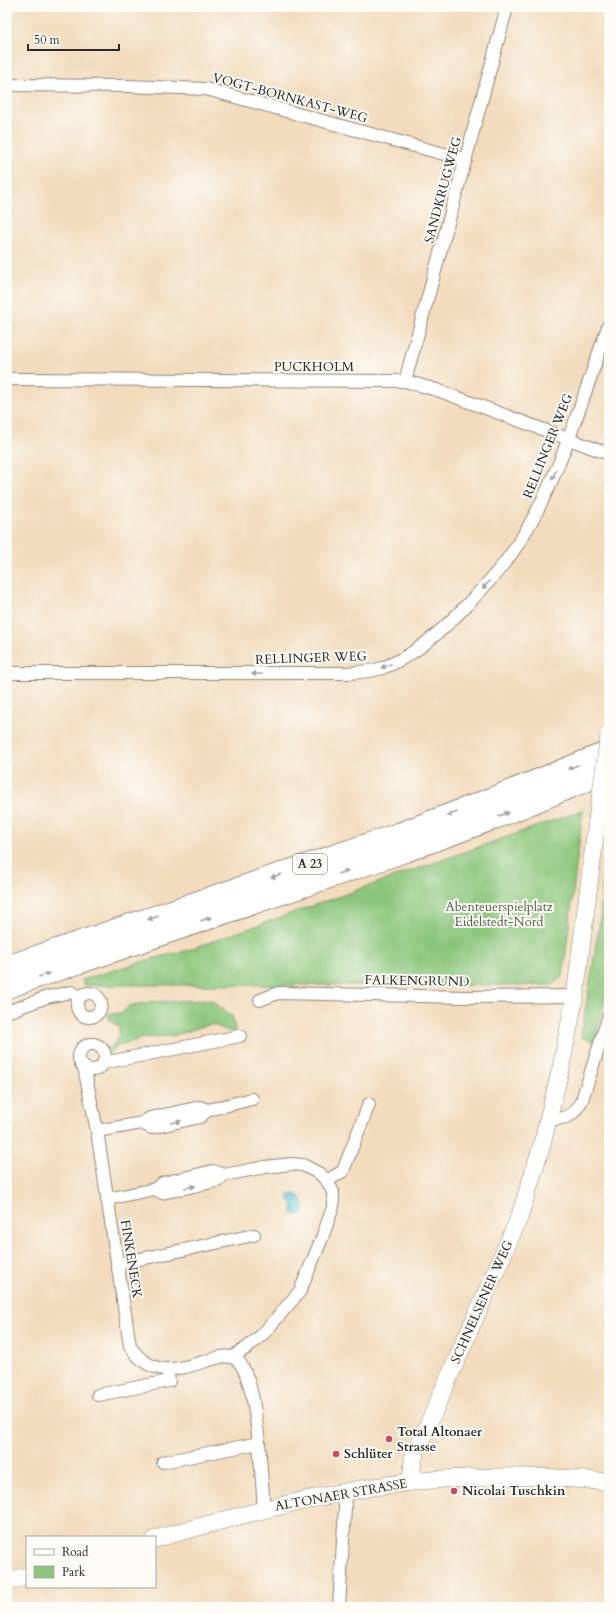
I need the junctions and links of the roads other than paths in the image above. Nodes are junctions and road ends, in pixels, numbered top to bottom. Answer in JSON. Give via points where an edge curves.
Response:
{"nodes":[{"id":1,"x":507,"y":7,"type":"edge"},
{"id":2,"x":7,"y":85,"type":"edge"},
{"id":3,"x":466,"y":160,"type":"junction"},
{"id":4,"x":609,"y":324,"type":"edge"},
{"id":5,"x":7,"y":379,"type":"edge"},
{"id":6,"x":405,"y":381,"type":"junction"},
{"id":7,"x":569,"y":439,"type":"junction"},
{"id":8,"x":609,"y":454,"type":"edge"},
{"id":9,"x":7,"y":673,"type":"edge"},
{"id":10,"x":609,"y":734,"type":"edge"},
{"id":11,"x":609,"y":752,"type":"edge"},
{"id":12,"x":609,"y":771,"type":"edge"},
{"id":13,"x":7,"y":967,"type":"edge"},
{"id":14,"x":7,"y":987,"type":"edge"},
{"id":15,"x":576,"y":993,"type":"junction"},
{"id":16,"x":80,"y":997,"type":"dead end"},
{"id":17,"x":260,"y":1000,"type":"dead end"},
{"id":18,"x":7,"y":1012,"type":"edge"},
{"id":19,"x":609,"y":1015,"type":"edge"},
{"id":20,"x":240,"y":1036,"type":"dead end"},
{"id":21,"x":103,"y":1063,"type":"junction"},
{"id":22,"x":84,"y":1067,"type":"junction"},
{"id":23,"x":252,"y":1099,"type":"dead end"},
{"id":24,"x":369,"y":1104,"type":"dead end"},
{"id":25,"x":549,"y":1120,"type":"junction"},
{"id":26,"x":96,"y":1131,"type":"junction"},
{"id":27,"x":327,"y":1181,"type":"junction"},
{"id":28,"x":107,"y":1199,"type":"junction"},
{"id":29,"x":254,"y":1235,"type":"dead end"},
{"id":30,"x":118,"y":1264,"type":"junction"},
{"id":31,"x":232,"y":1357,"type":"junction"},
{"id":32,"x":166,"y":1369,"type":"junction"},
{"id":33,"x":98,"y":1395,"type":"dead end"},
{"id":34,"x":259,"y":1443,"type":"junction"},
{"id":35,"x":163,"y":1462,"type":"dead end"},
{"id":36,"x":415,"y":1482,"type":"junction"},
{"id":37,"x":609,"y":1482,"type":"edge"},
{"id":38,"x":344,"y":1492,"type":"junction"},
{"id":39,"x":264,"y":1509,"type":"junction"},
{"id":40,"x":156,"y":1540,"type":"edge"},
{"id":41,"x":26,"y":1576,"type":"edge"},
{"id":42,"x":7,"y":1582,"type":"edge"},
{"id":43,"x":339,"y":1607,"type":"edge"}],
"edges":[{"from":1,"to":3,"type":"street","name":"SANDKRUGWEG"},
{"from":2,"to":3,"type":"street","name":"VOGT-BORNKAST-WEG","via":[[202,89]]},
{"from":3,"to":6,"type":"street","name":"SANDKRUGWEG"},
{"from":4,"to":7,"type":"street","name":"RELLINGER WEG"},
{"from":5,"to":6,"type":"street","name":"PUCKHOLM"},
{"from":6,"to":7,"type":"street","name":"PUCKHOLM","via":[[438,390]]},
{"from":7,"to":8,"type":"street","name":"PUCKHOLM"},
{"from":7,"to":9,"type":"street","name":"RELLINGER WEG","one_way":true,"via":[[534,518],[514,551],[493,577],[448,624],[412,652],[382,668],[341,673]]},
{"from":10,"to":15,"type":"street","name":"SCHNELSENER WEG","bridge":true},
{"from":11,"to":13,"type":"highway","number":"A 23","one_way":true,"via":[[399,834]]},
{"from":14,"to":12,"type":"highway","number":"A 23","one_way":true,"via":[[405,851]]},
{"from":15,"to":17,"type":"street","name":"FALKENGRUND","via":[[466,997],[278,993]]},
{"from":15,"to":25,"type":"street","name":"SCHNELSENER WEG"},
{"from":16,"to":18,"type":"street","via":[[71,992],[48,997]]},
{"from":19,"to":25,"type":"street","via":[[577,1110],[562,1119]]},
{"from":20,"to":21,"type":"street"},
{"from":21,"to":22,"type":"street","via":[[96,1069]]},
{"from":21,"to":22,"type":"street","name":"FINKENECK","via":[[105,1056],[102,1049],[96,1045],[88,1045],[80,1052],[80,1060]]},
{"from":22,"to":26,"type":"street","name":"FINKENECK"},
{"from":23,"to":26,"type":"street","via":[[208,1110],[200,1117],[151,1128],[142,1123]]},
{"from":24,"to":27,"type":"street","via":[[343,1171]]},
{"from":25,"to":36,"type":"street","name":"SCHNELSENER WEG","via":[[519,1218],[413,1459]]},
{"from":26,"to":28,"type":"street","name":"FINKENECK"},
{"from":27,"to":28,"type":"street","via":[[303,1164],[292,1164],[224,1175],[217,1181],[162,1193],[155,1189]]},
{"from":27,"to":31,"type":"street","via":[[333,1192],[333,1207],[300,1291],[264,1333]]},
{"from":28,"to":30,"type":"street","name":"FINKENECK"},
{"from":29,"to":30,"type":"street"},
{"from":30,"to":32,"type":"street","name":"FINKENECK","via":[[130,1346],[144,1362]]},
{"from":31,"to":32,"type":"street","name":"FINKENECK","via":[[216,1357],[180,1368]]},
{"from":31,"to":34,"type":"street","via":[[240,1362],[245,1374],[254,1404]]},
{"from":32,"to":33,"type":"street","via":[[169,1381]]},
{"from":34,"to":35,"type":"street"},
{"from":34,"to":39,"type":"street","name":"ALTONAER STRASSE"},
{"from":36,"to":37,"type":"street","name":"ALTONAER STRASSE","via":[[494,1477]]},
{"from":36,"to":38,"type":"street","name":"ALTONAER STRASSE"},
{"from":38,"to":39,"type":"street","name":"ALTONAER STRASSE"},
{"from":38,"to":43,"type":"street"},
{"from":39,"to":40,"type":"street","name":"ALTONAER STRASSE"},
{"from":41,"to":42,"type":"street"}]}
